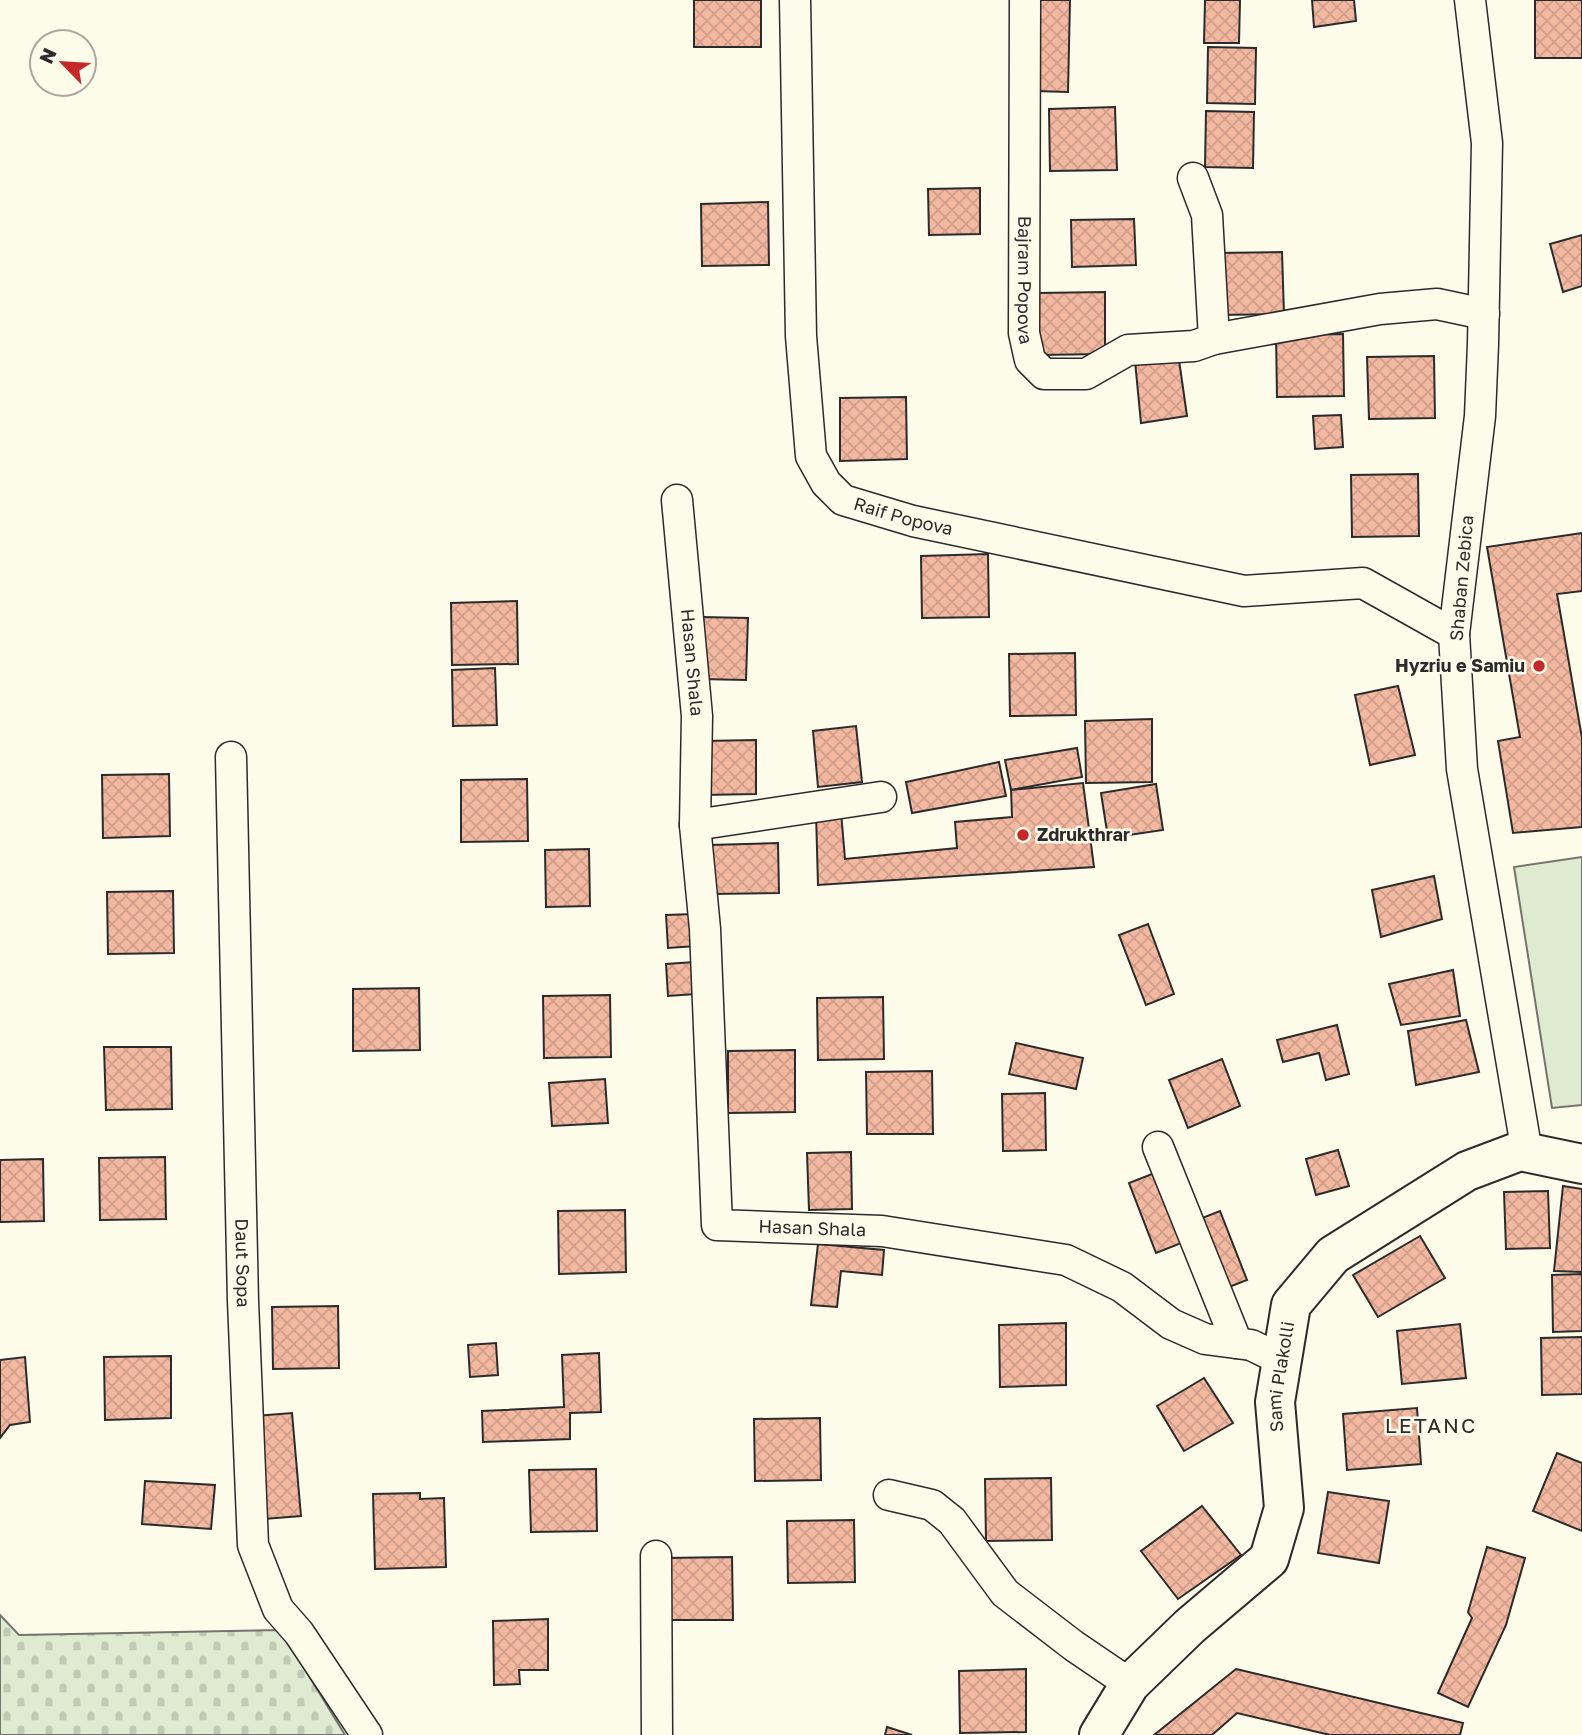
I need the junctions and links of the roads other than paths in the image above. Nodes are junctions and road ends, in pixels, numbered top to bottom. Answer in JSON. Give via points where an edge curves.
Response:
{"nodes":[{"id":1,"x":796,"y":0,"type":"edge"},
{"id":2,"x":1025,"y":0,"type":"edge"},
{"id":3,"x":1471,"y":0,"type":"edge"},
{"id":4,"x":1193,"y":178,"type":"dead end"},
{"id":5,"x":1484,"y":314,"type":"junction"},
{"id":6,"x":1214,"y":339,"type":"junction"},
{"id":7,"x":677,"y":500,"type":"dead end"},
{"id":8,"x":1454,"y":634,"type":"junction"},
{"id":9,"x":230,"y":757,"type":"dead end"},
{"id":10,"x":881,"y":797,"type":"dead end"},
{"id":11,"x":695,"y":825,"type":"junction"},
{"id":12,"x":1158,"y":1147,"type":"dead end"},
{"id":13,"x":1527,"y":1153,"type":"junction"},
{"id":14,"x":1582,"y":1164,"type":"edge"},
{"id":15,"x":1237,"y":1343,"type":"junction"},
{"id":16,"x":1282,"y":1360,"type":"junction"},
{"id":17,"x":890,"y":1495,"type":"dead end"},
{"id":18,"x":656,"y":1556,"type":"dead end"},
{"id":19,"x":1130,"y":1684,"type":"junction"},
{"id":20,"x":367,"y":1735,"type":"edge"},
{"id":21,"x":657,"y":1735,"type":"edge"},
{"id":22,"x":1099,"y":1735,"type":"edge"}],
"edges":[{"from":1,"to":8,"type":"street","name":"Raif Popova","via":[[801,336],[811,456],[826,483],[843,500],[953,530],[1244,591],[1363,583]]},
{"from":2,"to":6,"type":"street","name":"Bajram Popova","via":[[1024,333],[1030,360],[1044,374],[1086,374],[1128,350],[1194,346]]},
{"from":3,"to":5,"type":"street","name":"Shaban Zebica","via":[[1487,143]]},
{"from":4,"to":6,"type":"street","via":[[1207,215]]},
{"from":5,"to":6,"type":"street","name":"Bajram Popova","via":[[1437,304],[1380,309]]},
{"from":5,"to":8,"type":"street","name":"Shaban Zebica","via":[[1480,416]]},
{"from":7,"to":11,"type":"street","name":"Hasan Shala","via":[[697,716]]},
{"from":8,"to":13,"type":"street","name":"Shaban Zebica","via":[[1462,769]]},
{"from":9,"to":20,"type":"street","name":"Daut Sopa","via":[[253,1545],[278,1609]]},
{"from":10,"to":11,"type":"street"},
{"from":11,"to":15,"type":"street","name":"Hasan Shala","via":[[705,929],[717,1225],[882,1231],[1066,1261],[1122,1287],[1171,1324],[1205,1339]]},
{"from":12,"to":15,"type":"street"},
{"from":13,"to":14,"type":"street","name":"Sami Plakolli"},
{"from":13,"to":16,"type":"street","name":"Sami Plakolli","via":[[1520,1151],[1467,1171],[1333,1255],[1291,1305]]},
{"from":15,"to":16,"type":"street","name":"Hasan Shala"},
{"from":16,"to":19,"type":"street","name":"Sami Plakolli","via":[[1275,1402],[1284,1508],[1269,1559]]},
{"from":17,"to":19,"type":"street","via":[[932,1505],[952,1521],[1005,1593]]},
{"from":18,"to":21,"type":"street"},
{"from":19,"to":22,"type":"street","name":"Sami Plakolli"}]}
